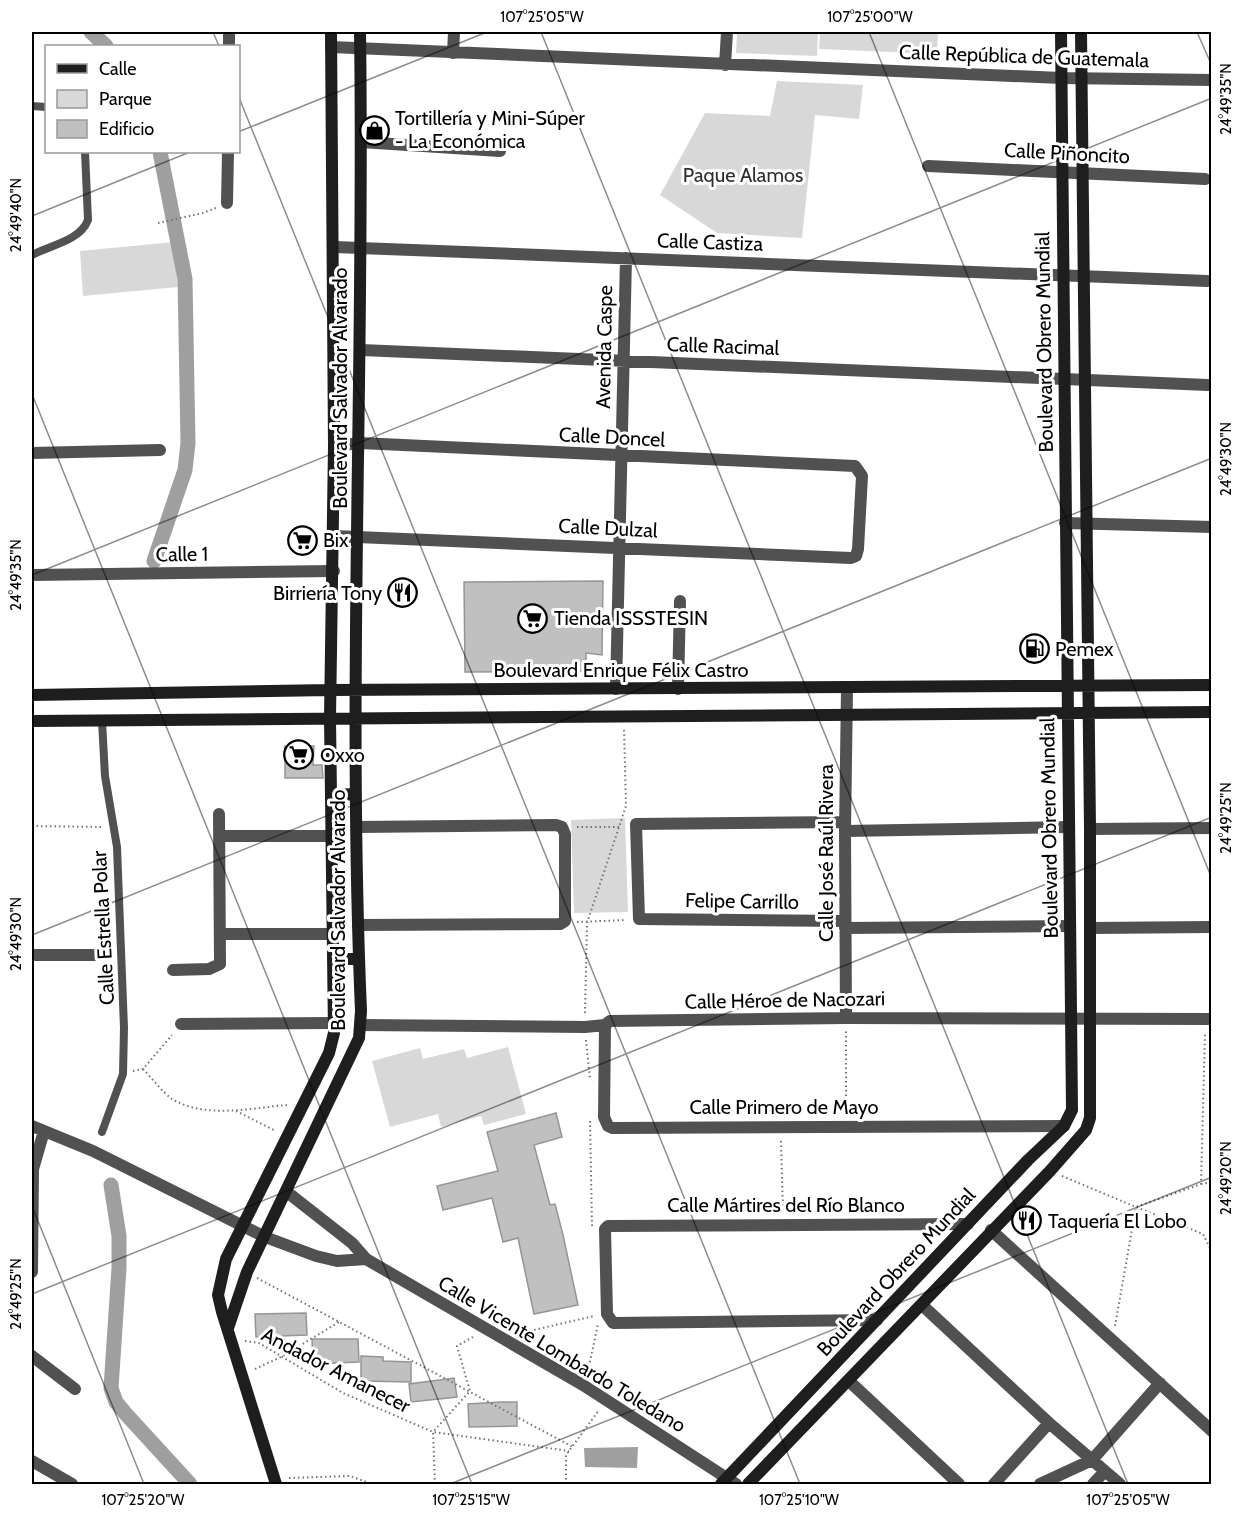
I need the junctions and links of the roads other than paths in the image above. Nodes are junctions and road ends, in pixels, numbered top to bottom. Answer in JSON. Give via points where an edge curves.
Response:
{"nodes":[{"id":1,"x":331,"y":32,"type":"edge"},
{"id":2,"x":360,"y":32,"type":"edge"},
{"id":3,"x":454,"y":32,"type":"edge"},
{"id":4,"x":727,"y":32,"type":"edge"},
{"id":5,"x":1061,"y":32,"type":"edge"},
{"id":6,"x":1081,"y":32,"type":"edge"},
{"id":7,"x":331,"y":47,"type":"junction"},
{"id":8,"x":361,"y":48,"type":"junction"},
{"id":9,"x":453,"y":53,"type":"junction"},
{"id":10,"x":725,"y":65,"type":"junction"},
{"id":11,"x":1082,"y":77,"type":"junction"},
{"id":12,"x":1061,"y":78,"type":"junction"},
{"id":13,"x":1212,"y":80,"type":"edge"},
{"id":14,"x":361,"y":142,"type":"junction"},
{"id":15,"x":500,"y":151,"type":"dead end"},
{"id":16,"x":85,"y":153,"type":"edge"},
{"id":17,"x":228,"y":153,"type":"edge"},
{"id":18,"x":928,"y":166,"type":"dead end"},
{"id":19,"x":1062,"y":172,"type":"junction"},
{"id":20,"x":1083,"y":174,"type":"junction"},
{"id":21,"x":1205,"y":179,"type":"dead end"},
{"id":22,"x":227,"y":202,"type":"dead end"},
{"id":23,"x":334,"y":247,"type":"junction"},
{"id":24,"x":360,"y":249,"type":"junction"},
{"id":25,"x":32,"y":255,"type":"edge"},
{"id":26,"x":626,"y":258,"type":"junction"},
{"id":27,"x":1063,"y":276,"type":"junction"},
{"id":28,"x":1084,"y":276,"type":"junction"},
{"id":29,"x":1207,"y":281,"type":"dead end"},
{"id":30,"x":361,"y":350,"type":"junction"},
{"id":31,"x":623,"y":362,"type":"junction"},
{"id":32,"x":1064,"y":378,"type":"junction"},
{"id":33,"x":1083,"y":379,"type":"junction"},
{"id":34,"x":1208,"y":385,"type":"dead end"},
{"id":35,"x":360,"y":443,"type":"junction"},
{"id":36,"x":334,"y":446,"type":"junction"},
{"id":37,"x":160,"y":450,"type":"dead end"},
{"id":38,"x":32,"y":453,"type":"edge"},
{"id":39,"x":621,"y":457,"type":"junction"},
{"id":40,"x":1065,"y":523,"type":"junction"},
{"id":41,"x":1085,"y":524,"type":"junction"},
{"id":42,"x":1212,"y":527,"type":"edge"},
{"id":43,"x":334,"y":536,"type":"junction"},
{"id":44,"x":358,"y":536,"type":"junction"},
{"id":45,"x":619,"y":548,"type":"junction"},
{"id":46,"x":856,"y":556,"type":"joint"},
{"id":47,"x":334,"y":572,"type":"junction"},
{"id":48,"x":32,"y":575,"type":"edge"},
{"id":49,"x":680,"y":601,"type":"dead end"},
{"id":50,"x":1212,"y":685,"type":"edge"},
{"id":51,"x":1067,"y":686,"type":"junction"},
{"id":52,"x":1088,"y":686,"type":"junction"},
{"id":53,"x":616,"y":689,"type":"junction"},
{"id":54,"x":678,"y":689,"type":"junction"},
{"id":55,"x":847,"y":689,"type":"junction"},
{"id":56,"x":331,"y":690,"type":"junction"},
{"id":57,"x":355,"y":691,"type":"junction"},
{"id":58,"x":32,"y":695,"type":"edge"},
{"id":59,"x":1088,"y":712,"type":"junction"},
{"id":60,"x":1212,"y":712,"type":"edge"},
{"id":61,"x":1068,"y":713,"type":"junction"},
{"id":62,"x":847,"y":715,"type":"junction"},
{"id":63,"x":330,"y":718,"type":"junction"},
{"id":64,"x":355,"y":718,"type":"junction"},
{"id":65,"x":102,"y":721,"type":"junction"},
{"id":66,"x":32,"y":722,"type":"edge"},
{"id":67,"x":356,"y":794,"type":"junction"},
{"id":68,"x":332,"y":795,"type":"junction"},
{"id":69,"x":219,"y":814,"type":"dead end"},
{"id":70,"x":845,"y":826,"type":"junction"},
{"id":71,"x":357,"y":827,"type":"junction"},
{"id":72,"x":1068,"y":827,"type":"junction"},
{"id":73,"x":1212,"y":828,"type":"edge"},
{"id":74,"x":1090,"y":829,"type":"junction"},
{"id":75,"x":333,"y":836,"type":"junction"},
{"id":76,"x":219,"y":837,"type":"junction"},
{"id":77,"x":1069,"y":871,"type":"junction"},
{"id":78,"x":1090,"y":872,"type":"junction"},
{"id":79,"x":358,"y":925,"type":"junction"},
{"id":80,"x":845,"y":925,"type":"junction"},
{"id":81,"x":1070,"y":926,"type":"junction"},
{"id":82,"x":1212,"y":927,"type":"edge"},
{"id":83,"x":1090,"y":928,"type":"junction"},
{"id":84,"x":221,"y":934,"type":"junction"},
{"id":85,"x":334,"y":934,"type":"junction"},
{"id":86,"x":32,"y":955,"type":"edge"},
{"id":87,"x":96,"y":955,"type":"dead end"},
{"id":88,"x":359,"y":959,"type":"junction"},
{"id":89,"x":333,"y":960,"type":"junction"},
{"id":90,"x":173,"y":970,"type":"dead end"},
{"id":91,"x":846,"y":1018,"type":"junction"},
{"id":92,"x":1071,"y":1018,"type":"junction"},
{"id":93,"x":1091,"y":1018,"type":"junction"},
{"id":94,"x":1208,"y":1019,"type":"edge"},
{"id":95,"x":334,"y":1023,"type":"junction"},
{"id":96,"x":182,"y":1024,"type":"road end"},
{"id":97,"x":360,"y":1024,"type":"junction"},
{"id":98,"x":605,"y":1024,"type":"junction"},
{"id":99,"x":32,"y":1126,"type":"edge"},
{"id":100,"x":1064,"y":1126,"type":"junction"},
{"id":101,"x":44,"y":1131,"type":"junction"},
{"id":102,"x":102,"y":1132,"type":"dead end"},
{"id":103,"x":286,"y":1192,"type":"junction"},
{"id":104,"x":968,"y":1224,"type":"junction"},
{"id":105,"x":242,"y":1225,"type":"junction"},
{"id":106,"x":991,"y":1230,"type":"junction"},
{"id":107,"x":265,"y":1237,"type":"junction"},
{"id":108,"x":366,"y":1259,"type":"junction"},
{"id":109,"x":934,"y":1259,"type":"junction"},
{"id":110,"x":32,"y":1272,"type":"edge"},
{"id":111,"x":951,"y":1274,"type":"junction"},
{"id":112,"x":922,"y":1305,"type":"junction"},
{"id":113,"x":877,"y":1320,"type":"junction"},
{"id":114,"x":229,"y":1333,"type":"junction"},
{"id":115,"x":32,"y":1356,"type":"edge"},
{"id":116,"x":849,"y":1381,"type":"junction"},
{"id":117,"x":1160,"y":1383,"type":"junction"},
{"id":118,"x":75,"y":1389,"type":"dead end"},
{"id":119,"x":1049,"y":1423,"type":"junction"},
{"id":120,"x":1212,"y":1431,"type":"edge"},
{"id":121,"x":1092,"y":1460,"type":"junction"},
{"id":122,"x":32,"y":1461,"type":"edge"},
{"id":123,"x":1105,"y":1471,"type":"junction"},
{"id":124,"x":275,"y":1482,"type":"edge"},
{"id":125,"x":728,"y":1482,"type":"edge"},
{"id":126,"x":72,"y":1485,"type":"edge"},
{"id":127,"x":748,"y":1485,"type":"edge"},
{"id":128,"x":959,"y":1485,"type":"edge"},
{"id":129,"x":994,"y":1485,"type":"edge"},
{"id":130,"x":1040,"y":1485,"type":"edge"},
{"id":131,"x":1093,"y":1485,"type":"edge"},
{"id":132,"x":1120,"y":1485,"type":"edge"}],
"edges":[{"from":1,"to":7,"type":"street","name":"Boulevard Salvador Alvarado"},
{"from":2,"to":8,"type":"street","name":"Boulevard Salvador Alvarado"},
{"from":3,"to":9,"type":"street"},
{"from":4,"to":10,"type":"street"},
{"from":5,"to":12,"type":"street","name":"Boulevard Obrero Mundial"},
{"from":6,"to":11,"type":"street","name":"Boulevard Obrero Mundial"},
{"from":7,"to":8,"type":"street","name":"Calle República de Guatemala"},
{"from":7,"to":23,"type":"street","name":"Boulevard Salvador Alvarado"},
{"from":8,"to":9,"type":"street","name":"Calle República de Guatemala"},
{"from":8,"to":14,"type":"street","name":"Boulevard Salvador Alvarado"},
{"from":9,"to":10,"type":"street","name":"Calle República de Guatemala"},
{"from":10,"to":12,"type":"street","name":"Calle República de Guatemala"},
{"from":11,"to":12,"type":"street","name":"Calle República de Guatemala"},
{"from":11,"to":13,"type":"street","name":"Calle República de Guatemala"},
{"from":11,"to":20,"type":"street","name":"Boulevard Obrero Mundial"},
{"from":12,"to":19,"type":"street","name":"Boulevard Obrero Mundial"},
{"from":14,"to":15,"type":"street"},
{"from":14,"to":24,"type":"street","name":"Boulevard Salvador Alvarado"},
{"from":16,"to":25,"type":"lane","via":[[85,228]]},
{"from":17,"to":22,"type":"street"},
{"from":18,"to":19,"type":"street","name":"Calle Piñoncito"},
{"from":19,"to":20,"type":"street","name":"Calle Piñoncito"},
{"from":19,"to":27,"type":"street","name":"Boulevard Obrero Mundial"},
{"from":20,"to":21,"type":"street","name":"Calle Piñoncito"},
{"from":20,"to":28,"type":"street","name":"Boulevard Obrero Mundial"},
{"from":23,"to":24,"type":"street","name":"Calle Castiza"},
{"from":23,"to":36,"type":"street","name":"Boulevard Salvador Alvarado"},
{"from":24,"to":26,"type":"street","name":"Calle Castiza"},
{"from":24,"to":30,"type":"street","name":"Boulevard Salvador Alvarado"},
{"from":26,"to":27,"type":"street","name":"Calle Castiza"},
{"from":26,"to":31,"type":"street","name":"Avenida Caspe"},
{"from":27,"to":28,"type":"street","name":"Calle Castiza"},
{"from":27,"to":32,"type":"street","name":"Boulevard Obrero Mundial"},
{"from":28,"to":29,"type":"street","name":"Calle Castiza"},
{"from":28,"to":33,"type":"street","name":"Boulevard Obrero Mundial"},
{"from":30,"to":31,"type":"street","name":"Calle Racimal"},
{"from":30,"to":35,"type":"street","name":"Boulevard Salvador Alvarado"},
{"from":31,"to":32,"type":"street","name":"Calle Racimal"},
{"from":31,"to":39,"type":"street","name":"Avenida Caspe"},
{"from":32,"to":33,"type":"street","name":"Calle Racimal"},
{"from":32,"to":40,"type":"street","name":"Boulevard Obrero Mundial"},
{"from":33,"to":34,"type":"street","name":"Calle Racimal"},
{"from":33,"to":41,"type":"street","name":"Boulevard Obrero Mundial"},
{"from":35,"to":36,"type":"street","name":"Calle Doncel"},
{"from":35,"to":39,"type":"street","name":"Calle Doncel"},
{"from":35,"to":44,"type":"street","name":"Boulevard Salvador Alvarado"},
{"from":36,"to":43,"type":"street","name":"Boulevard Salvador Alvarado"},
{"from":37,"to":38,"type":"street"},
{"from":39,"to":45,"type":"street","name":"Avenida Caspe"},
{"from":39,"to":46,"type":"street","name":"Calle Doncel","via":[[855,466],[860,471],[861,487]]},
{"from":40,"to":41,"type":"street"},
{"from":40,"to":51,"type":"street","name":"Boulevard Obrero Mundial"},
{"from":41,"to":42,"type":"street"},
{"from":41,"to":52,"type":"street","name":"Boulevard Obrero Mundial"},
{"from":43,"to":44,"type":"street","name":"Calle Dulzal"},
{"from":43,"to":47,"type":"street","name":"Boulevard Salvador Alvarado"},
{"from":44,"to":45,"type":"street","name":"Calle Dulzal"},
{"from":44,"to":57,"type":"street","name":"Boulevard Salvador Alvarado"},
{"from":45,"to":46,"type":"street","name":"Calle Dulzal"},
{"from":45,"to":53,"type":"street","name":"Avenida Caspe"},
{"from":47,"to":48,"type":"street","name":"Calle 1"},
{"from":47,"to":56,"type":"street","name":"Boulevard Salvador Alvarado"},
{"from":49,"to":54,"type":"street"},
{"from":50,"to":52,"type":"street","name":"Boulevard Enrique Félix Castro"},
{"from":51,"to":52,"type":"street","name":"Boulevard Enrique Félix Castro"},
{"from":51,"to":55,"type":"street","name":"Boulevard Enrique Félix Castro"},
{"from":51,"to":61,"type":"street","name":"Boulevard Obrero Mundial"},
{"from":52,"to":59,"type":"street","name":"Boulevard Obrero Mundial"},
{"from":53,"to":54,"type":"street","name":"Boulevard Enrique Félix Castro"},
{"from":53,"to":57,"type":"street","name":"Boulevard Enrique Félix Castro"},
{"from":54,"to":55,"type":"street","name":"Boulevard Enrique Félix Castro"},
{"from":55,"to":62,"type":"street","name":"Calle José Raúl Rivera"},
{"from":56,"to":57,"type":"street","name":"Boulevard Enrique Félix Castro"},
{"from":56,"to":58,"type":"street","name":"Boulevard Enrique Félix Castro"},
{"from":56,"to":63,"type":"street","name":"Boulevard Salvador Alvarado"},
{"from":57,"to":64,"type":"street","name":"Boulevard Salvador Alvarado"},
{"from":59,"to":60,"type":"street"},
{"from":59,"to":61,"type":"street"},
{"from":59,"to":74,"type":"street","name":"Boulevard Obrero Mundial"},
{"from":61,"to":62,"type":"street"},
{"from":61,"to":72,"type":"street","name":"Boulevard Obrero Mundial"},
{"from":62,"to":64,"type":"street"},
{"from":62,"to":70,"type":"street","name":"Calle José Raúl Rivera"},
{"from":63,"to":64,"type":"street"},
{"from":63,"to":65,"type":"street"},
{"from":63,"to":68,"type":"street","name":"Boulevard Salvador Alvarado"},
{"from":64,"to":67,"type":"street","name":"Boulevard Salvador Alvarado"},
{"from":65,"to":66,"type":"street"},
{"from":65,"to":102,"type":"lane","name":"Calle Estrella Polar","via":[[105,776],[117,847],[123,1074]]},
{"from":67,"to":68,"type":"street"},
{"from":67,"to":71,"type":"street","name":"Boulevard Salvador Alvarado"},
{"from":68,"to":75,"type":"street","name":"Boulevard Salvador Alvarado"},
{"from":69,"to":76,"type":"street"},
{"from":70,"to":72,"type":"street"},
{"from":70,"to":80,"type":"street","name":"Calle José Raúl Rivera"},
{"from":70,"to":80,"type":"street","name":"Felipe Carrillo","via":[[636,824],[639,919]]},
{"from":71,"to":79,"type":"street","name":"Boulevard Salvador Alvarado"},
{"from":71,"to":79,"type":"street","via":[[562,827],[565,834],[565,921],[560,924]]},
{"from":72,"to":77,"type":"street","name":"Boulevard Obrero Mundial"},
{"from":73,"to":74,"type":"street"},
{"from":74,"to":78,"type":"street","name":"Boulevard Obrero Mundial"},
{"from":75,"to":76,"type":"street"},
{"from":75,"to":85,"type":"street","name":"Boulevard Salvador Alvarado"},
{"from":76,"to":84,"type":"street"},
{"from":77,"to":78,"type":"street"},
{"from":77,"to":81,"type":"street","name":"Boulevard Obrero Mundial"},
{"from":78,"to":83,"type":"street","name":"Boulevard Obrero Mundial"},
{"from":79,"to":88,"type":"street","name":"Boulevard Salvador Alvarado"},
{"from":80,"to":81,"type":"street","name":"Felipe Carrillo"},
{"from":80,"to":91,"type":"street","name":"Calle José Raúl Rivera"},
{"from":81,"to":92,"type":"street","name":"Boulevard Obrero Mundial"},
{"from":82,"to":83,"type":"street"},
{"from":83,"to":93,"type":"street","name":"Boulevard Obrero Mundial"},
{"from":84,"to":85,"type":"street"},
{"from":84,"to":90,"type":"street","via":[[220,964],[209,969]]},
{"from":85,"to":89,"type":"street","name":"Boulevard Salvador Alvarado"},
{"from":86,"to":87,"type":"street"},
{"from":88,"to":89,"type":"street"},
{"from":88,"to":97,"type":"street","name":"Boulevard Salvador Alvarado"},
{"from":89,"to":95,"type":"street","name":"Boulevard Salvador Alvarado"},
{"from":91,"to":92,"type":"street","name":"Calle Héroe de Nacozari"},
{"from":91,"to":98,"type":"street","name":"Calle Héroe de Nacozari"},
{"from":92,"to":93,"type":"street","name":"Calle Héroe de Nacozari"},
{"from":92,"to":100,"type":"street","name":"Boulevard Obrero Mundial","via":[[1072,1110]]},
{"from":93,"to":94,"type":"street","name":"Calle Héroe de Nacozari"},
{"from":93,"to":106,"type":"street","name":"Boulevard Obrero Mundial","via":[[1090,1118],[1086,1130]]},
{"from":95,"to":96,"type":"street"},
{"from":95,"to":105,"type":"street","name":"Boulevard Salvador Alvarado","via":[[329,1053]]},
{"from":97,"to":98,"type":"street","name":"Calle Héroe de Nacozari"},
{"from":97,"to":103,"type":"street","name":"Boulevard Salvador Alvarado","via":[[356,1050]]},
{"from":98,"to":100,"type":"street","name":"Calle Primero de Mayo","via":[[604,1117],[608,1126]]},
{"from":99,"to":101,"type":"street"},
{"from":100,"to":104,"type":"street","name":"Boulevard Obrero Mundial"},
{"from":101,"to":105,"type":"street"},
{"from":101,"to":110,"type":"street","via":[[33,1169]]},
{"from":103,"to":107,"type":"street","name":"Boulevard Salvador Alvarado"},
{"from":103,"to":108,"type":"street","name":"Calle Vicente Lombardo Toledano","via":[[352,1243]]},
{"from":104,"to":109,"type":"street","name":"Boulevard Obrero Mundial"},
{"from":104,"to":113,"type":"street","name":"Calle Mártires del Río Blanco","via":[[605,1227],[607,1314],[613,1323]]},
{"from":105,"to":107,"type":"street"},
{"from":105,"to":114,"type":"street","name":"Boulevard Salvador Alvarado","via":[[226,1259],[218,1295]]},
{"from":106,"to":111,"type":"street","name":"Boulevard Obrero Mundial"},
{"from":106,"to":117,"type":"street"},
{"from":107,"to":108,"type":"street","via":[[337,1261]]},
{"from":107,"to":114,"type":"street","name":"Boulevard Salvador Alvarado","via":[[247,1272]]},
{"from":108,"to":125,"type":"street","name":"Calle Vicente Lombardo Toledano","via":[[604,1399]]},
{"from":109,"to":111,"type":"street"},
{"from":109,"to":113,"type":"street","name":"Boulevard Obrero Mundial"},
{"from":111,"to":112,"type":"street","name":"Boulevard Obrero Mundial"},
{"from":112,"to":116,"type":"street","name":"Boulevard Obrero Mundial"},
{"from":112,"to":119,"type":"street"},
{"from":113,"to":125,"type":"street","name":"Boulevard Obrero Mundial"},
{"from":114,"to":124,"type":"street","name":"Boulevard Salvador Alvarado"},
{"from":115,"to":118,"type":"street"},
{"from":116,"to":127,"type":"street","name":"Boulevard Obrero Mundial"},
{"from":116,"to":128,"type":"street"},
{"from":117,"to":120,"type":"street"},
{"from":117,"to":121,"type":"street"},
{"from":119,"to":121,"type":"street"},
{"from":119,"to":129,"type":"street"},
{"from":121,"to":123,"type":"street"},
{"from":121,"to":130,"type":"street"},
{"from":122,"to":126,"type":"street"},
{"from":123,"to":131,"type":"street"},
{"from":123,"to":132,"type":"street"}]}
